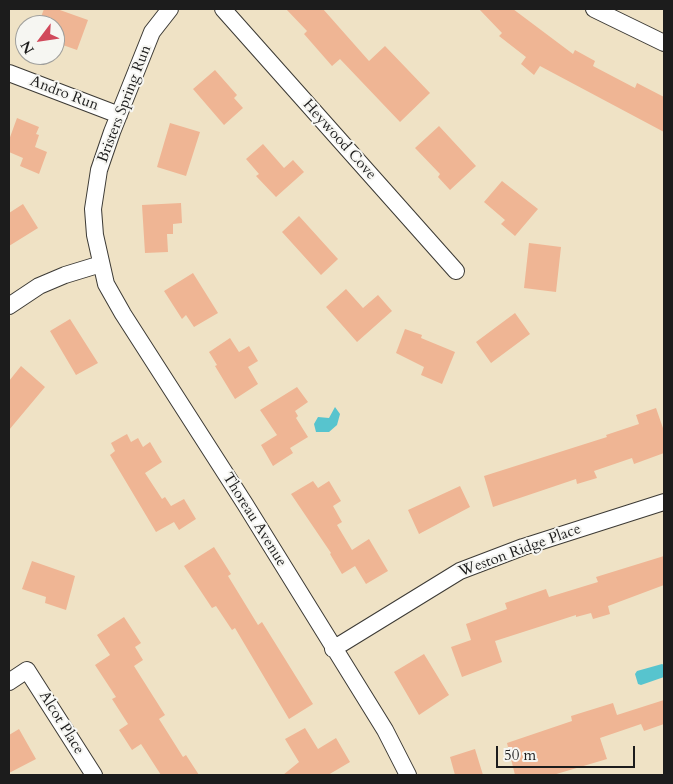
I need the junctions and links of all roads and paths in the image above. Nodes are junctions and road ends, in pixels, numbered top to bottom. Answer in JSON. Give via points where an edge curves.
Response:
{"nodes":[{"id":1,"x":170,"y":9,"type":"edge"},
{"id":2,"x":223,"y":9,"type":"edge"},
{"id":3,"x":594,"y":9,"type":"edge"},
{"id":4,"x":664,"y":43,"type":"edge"},
{"id":5,"x":9,"y":73,"type":"edge"},
{"id":6,"x":119,"y":115,"type":"junction"},
{"id":7,"x":101,"y":264,"type":"junction"},
{"id":8,"x":456,"y":271,"type":"dead end"},
{"id":9,"x":9,"y":306,"type":"edge"},
{"id":10,"x":664,"y":502,"type":"edge"},
{"id":11,"x":333,"y":649,"type":"junction"},
{"id":12,"x":9,"y":682,"type":"edge"},
{"id":13,"x":94,"y":775,"type":"edge"},
{"id":14,"x":408,"y":775,"type":"edge"}],
"edges":[{"from":1,"to":6,"type":"street","name":"Bristers Spring Run","via":[[152,32]]},
{"from":2,"to":8,"type":"street","name":"Heywood Cove"},
{"from":3,"to":4,"type":"street"},
{"from":5,"to":6,"type":"street","name":"Andro Run"},
{"from":6,"to":7,"type":"street","name":"Bristers Spring Run","via":[[99,170],[93,209]]},
{"from":7,"to":9,"type":"street","via":[[39,286]]},
{"from":7,"to":11,"type":"street","name":"Thoreau Avenue","via":[[106,284],[123,314]]},
{"from":10,"to":11,"type":"street","name":"Weston Ridge Place","via":[[523,547],[460,571]]},
{"from":11,"to":14,"type":"street","name":"Thoreau Avenue","via":[[385,730]]},
{"from":12,"to":13,"type":"street","name":"Alcot Place","via":[[27,670]]}]}
